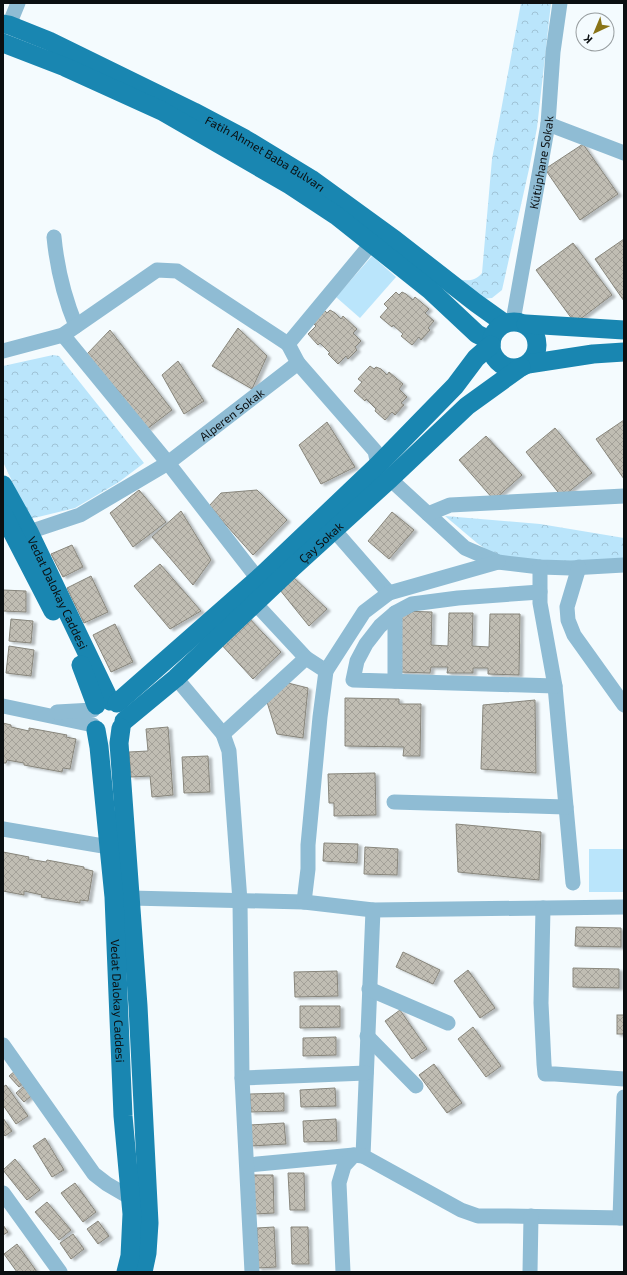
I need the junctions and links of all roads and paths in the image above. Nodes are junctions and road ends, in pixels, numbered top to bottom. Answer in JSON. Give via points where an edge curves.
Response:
{"nodes":[{"id":1,"x":18,"y":3,"type":"edge"},
{"id":2,"x":560,"y":3,"type":"edge"},
{"id":3,"x":6,"y":24,"type":"edge"},
{"id":4,"x":3,"y":43,"type":"edge"},
{"id":5,"x":548,"y":124,"type":"junction"},
{"id":6,"x":624,"y":153,"type":"edge"},
{"id":7,"x":54,"y":237,"type":"dead end"},
{"id":8,"x":371,"y":244,"type":"junction"},
{"id":9,"x":514,"y":323,"type":"junction"},
{"id":10,"x":76,"y":326,"type":"junction"},
{"id":11,"x":624,"y":330,"type":"edge"},
{"id":12,"x":63,"y":335,"type":"junction"},
{"id":13,"x":491,"y":343,"type":"junction"},
{"id":14,"x":288,"y":344,"type":"junction"},
{"id":15,"x":3,"y":351,"type":"edge"},
{"id":16,"x":624,"y":352,"type":"edge"},
{"id":17,"x":298,"y":363,"type":"junction"},
{"id":18,"x":524,"y":366,"type":"junction"},
{"id":19,"x":168,"y":462,"type":"junction"},
{"id":20,"x":384,"y":472,"type":"junction"},
{"id":21,"x":3,"y":485,"type":"edge"},
{"id":22,"x":624,"y":496,"type":"edge"},
{"id":23,"x":428,"y":514,"type":"junction"},
{"id":24,"x":4,"y":518,"type":"edge"},
{"id":25,"x":334,"y":530,"type":"junction"},
{"id":26,"x":29,"y":532,"type":"junction"},
{"id":27,"x":465,"y":548,"type":"junction"},
{"id":28,"x":498,"y":562,"type":"junction"},
{"id":29,"x":624,"y":565,"type":"edge"},
{"id":30,"x":540,"y":567,"type":"junction"},
{"id":31,"x":580,"y":567,"type":"junction"},
{"id":32,"x":465,"y":572,"type":"junction"},
{"id":33,"x":258,"y":579,"type":"junction"},
{"id":34,"x":540,"y":592,"type":"junction"},
{"id":35,"x":390,"y":593,"type":"junction"},
{"id":36,"x":255,"y":603,"type":"junction"},
{"id":37,"x":395,"y":613,"type":"junction"},
{"id":38,"x":306,"y":658,"type":"junction"},
{"id":39,"x":326,"y":672,"type":"junction"},
{"id":40,"x":176,"y":678,"type":"junction"},
{"id":41,"x":395,"y":682,"type":"junction"},
{"id":42,"x":555,"y":686,"type":"junction"},
{"id":43,"x":624,"y":705,"type":"edge"},
{"id":44,"x":3,"y":706,"type":"edge"},
{"id":45,"x":101,"y":712,"type":"junction"},
{"id":46,"x":123,"y":725,"type":"junction"},
{"id":47,"x":223,"y":734,"type":"junction"},
{"id":48,"x":394,"y":802,"type":"dead end"},
{"id":49,"x":566,"y":807,"type":"junction"},
{"id":50,"x":3,"y":829,"type":"edge"},
{"id":51,"x":109,"y":847,"type":"junction"},
{"id":52,"x":573,"y":882,"type":"dead end"},
{"id":53,"x":130,"y":898,"type":"junction"},
{"id":54,"x":240,"y":901,"type":"junction"},
{"id":55,"x":304,"y":902,"type":"junction"},
{"id":56,"x":624,"y":907,"type":"edge"},
{"id":57,"x":543,"y":908,"type":"junction"},
{"id":58,"x":373,"y":910,"type":"junction"},
{"id":59,"x":369,"y":989,"type":"junction"},
{"id":60,"x":448,"y":1023,"type":"dead end"},
{"id":61,"x":367,"y":1036,"type":"junction"},
{"id":62,"x":3,"y":1045,"type":"edge"},
{"id":63,"x":366,"y":1073,"type":"junction"},
{"id":64,"x":242,"y":1078,"type":"junction"},
{"id":65,"x":624,"y":1079,"type":"edge"},
{"id":66,"x":416,"y":1086,"type":"dead end"},
{"id":67,"x":624,"y":1097,"type":"edge"},
{"id":68,"x":358,"y":1156,"type":"junction"},
{"id":69,"x":247,"y":1165,"type":"junction"},
{"id":70,"x":3,"y":1193,"type":"edge"},
{"id":71,"x":131,"y":1198,"type":"junction"},
{"id":72,"x":530,"y":1216,"type":"junction"},
{"id":73,"x":622,"y":1218,"type":"edge"},
{"id":74,"x":60,"y":1272,"type":"edge"},
{"id":75,"x":126,"y":1272,"type":"edge"},
{"id":76,"x":143,"y":1272,"type":"edge"},
{"id":77,"x":252,"y":1272,"type":"edge"},
{"id":78,"x":343,"y":1272,"type":"edge"},
{"id":79,"x":530,"y":1272,"type":"edge"}],
"edges":[{"from":1,"to":3,"type":"street"},
{"from":2,"to":5,"type":"street","name":"Kütüphane Sokak","via":[[553,52]]},
{"from":3,"to":9,"type":"main road","name":"Fatih Ahmet Baba Bulvarı","via":[[49,41],[245,139],[311,178],[476,303]]},
{"from":4,"to":8,"type":"main road","name":"Fatih Ahmet Baba Bulvarı","via":[[162,111],[290,185],[337,216]]},
{"from":5,"to":6,"type":"street"},
{"from":5,"to":9,"type":"street","name":"Kütüphane Sokak"},
{"from":7,"to":10,"type":"street","via":[[60,276]]},
{"from":8,"to":13,"type":"main road","name":"Fatih Ahmet Baba Bulvarı","via":[[430,290],[477,334]]},
{"from":8,"to":14,"type":"street"},
{"from":9,"to":11,"type":"main road"},
{"from":9,"to":13,"type":"main road","via":[[498,328]]},
{"from":9,"to":18,"type":"main road","via":[[532,329],[538,343],[534,358]]},
{"from":10,"to":12,"type":"street"},
{"from":10,"to":14,"type":"street","via":[[156,270],[177,271]]},
{"from":12,"to":15,"type":"street"},
{"from":12,"to":19,"type":"street"},
{"from":13,"to":18,"type":"main road","via":[[492,352],[500,364],[507,367]]},
{"from":13,"to":20,"type":"main road","name":"Çay Sokak"},
{"from":14,"to":17,"type":"street"},
{"from":16,"to":18,"type":"main road","via":[[593,354]]},
{"from":17,"to":19,"type":"street","name":"Alperen Sokak"},
{"from":17,"to":20,"type":"street","via":[[375,451]]},
{"from":18,"to":20,"type":"main road","name":"Çay Sokak","via":[[467,406]]},
{"from":19,"to":26,"type":"street","name":"Alperen Sokak","via":[[80,515]]},
{"from":19,"to":33,"type":"street"},
{"from":20,"to":23,"type":"street"},
{"from":20,"to":25,"type":"main road","name":"Çay Sokak"},
{"from":20,"to":33,"type":"main road","name":"Çay Sokak"},
{"from":21,"to":26,"type":"main road","name":"Vedat Dalokay Caddesi"},
{"from":22,"to":23,"type":"street","via":[[450,505]]},
{"from":23,"to":27,"type":"street"},
{"from":24,"to":45,"type":"main road","name":"Vedat Dalokay Caddesi","via":[[82,667]]},
{"from":25,"to":35,"type":"street"},
{"from":25,"to":36,"type":"main road","name":"Çay Sokak"},
{"from":26,"to":45,"type":"main road","name":"Vedat Dalokay Caddesi"},
{"from":27,"to":28,"type":"street"},
{"from":27,"to":32,"type":"street"},
{"from":28,"to":30,"type":"street"},
{"from":28,"to":32,"type":"street"},
{"from":29,"to":31,"type":"street"},
{"from":30,"to":31,"type":"street"},
{"from":30,"to":34,"type":"street"},
{"from":31,"to":43,"type":"street","via":[[567,607],[568,620],[574,635]]},
{"from":32,"to":35,"type":"street"},
{"from":33,"to":45,"type":"main road","name":"Çay Sokak"},
{"from":34,"to":37,"type":"street","via":[[412,604]]},
{"from":34,"to":42,"type":"street"},
{"from":35,"to":39,"type":"street","via":[[364,612]]},
{"from":36,"to":38,"type":"street"},
{"from":36,"to":40,"type":"main road","name":"Çay Sokak"},
{"from":37,"to":41,"type":"street"},
{"from":37,"to":41,"type":"street","via":[[380,626],[366,644],[357,661],[353,680]]},
{"from":38,"to":39,"type":"street"},
{"from":38,"to":47,"type":"street"},
{"from":39,"to":55,"type":"street"},
{"from":40,"to":46,"type":"main road","name":"Çay Sokak"},
{"from":40,"to":47,"type":"street"},
{"from":41,"to":42,"type":"street"},
{"from":42,"to":49,"type":"street"},
{"from":44,"to":45,"type":"street","via":[[40,713]]},
{"from":45,"to":46,"type":"main road","via":[[123,711]]},
{"from":45,"to":46,"type":"main road","via":[[101,733],[112,734]]},
{"from":45,"to":51,"type":"main road","name":"Vedat Dalokay Caddesi","via":[[100,747]]},
{"from":46,"to":53,"type":"main road","via":[[119,743]]},
{"from":47,"to":54,"type":"street","via":[[229,750]]},
{"from":48,"to":49,"type":"street"},
{"from":49,"to":52,"type":"street"},
{"from":50,"to":51,"type":"street"},
{"from":51,"to":71,"type":"main road","name":"Vedat Dalokay Caddesi","via":[[123,1116]]},
{"from":53,"to":54,"type":"street"},
{"from":53,"to":76,"type":"main road","via":[[149,1224],[148,1253]]},
{"from":54,"to":55,"type":"street"},
{"from":54,"to":64,"type":"street"},
{"from":55,"to":58,"type":"street"},
{"from":56,"to":57,"type":"street"},
{"from":57,"to":58,"type":"street"},
{"from":57,"to":65,"type":"street","via":[[541,1003],[545,1074]]},
{"from":58,"to":59,"type":"street"},
{"from":59,"to":60,"type":"street"},
{"from":59,"to":61,"type":"street"},
{"from":61,"to":63,"type":"street"},
{"from":61,"to":66,"type":"street"},
{"from":62,"to":71,"type":"street","via":[[94,1174]]},
{"from":63,"to":64,"type":"street"},
{"from":63,"to":68,"type":"street"},
{"from":64,"to":69,"type":"street"},
{"from":67,"to":73,"type":"street"},
{"from":68,"to":69,"type":"street"},
{"from":68,"to":72,"type":"street","via":[[461,1210],[478,1216]]},
{"from":68,"to":78,"type":"street","via":[[344,1166],[339,1183]]},
{"from":69,"to":77,"type":"street"},
{"from":70,"to":74,"type":"street"},
{"from":71,"to":75,"type":"main road","name":"Vedat Dalokay Caddesi","via":[[130,1256]]},
{"from":72,"to":73,"type":"street"},
{"from":72,"to":79,"type":"street"}]}
